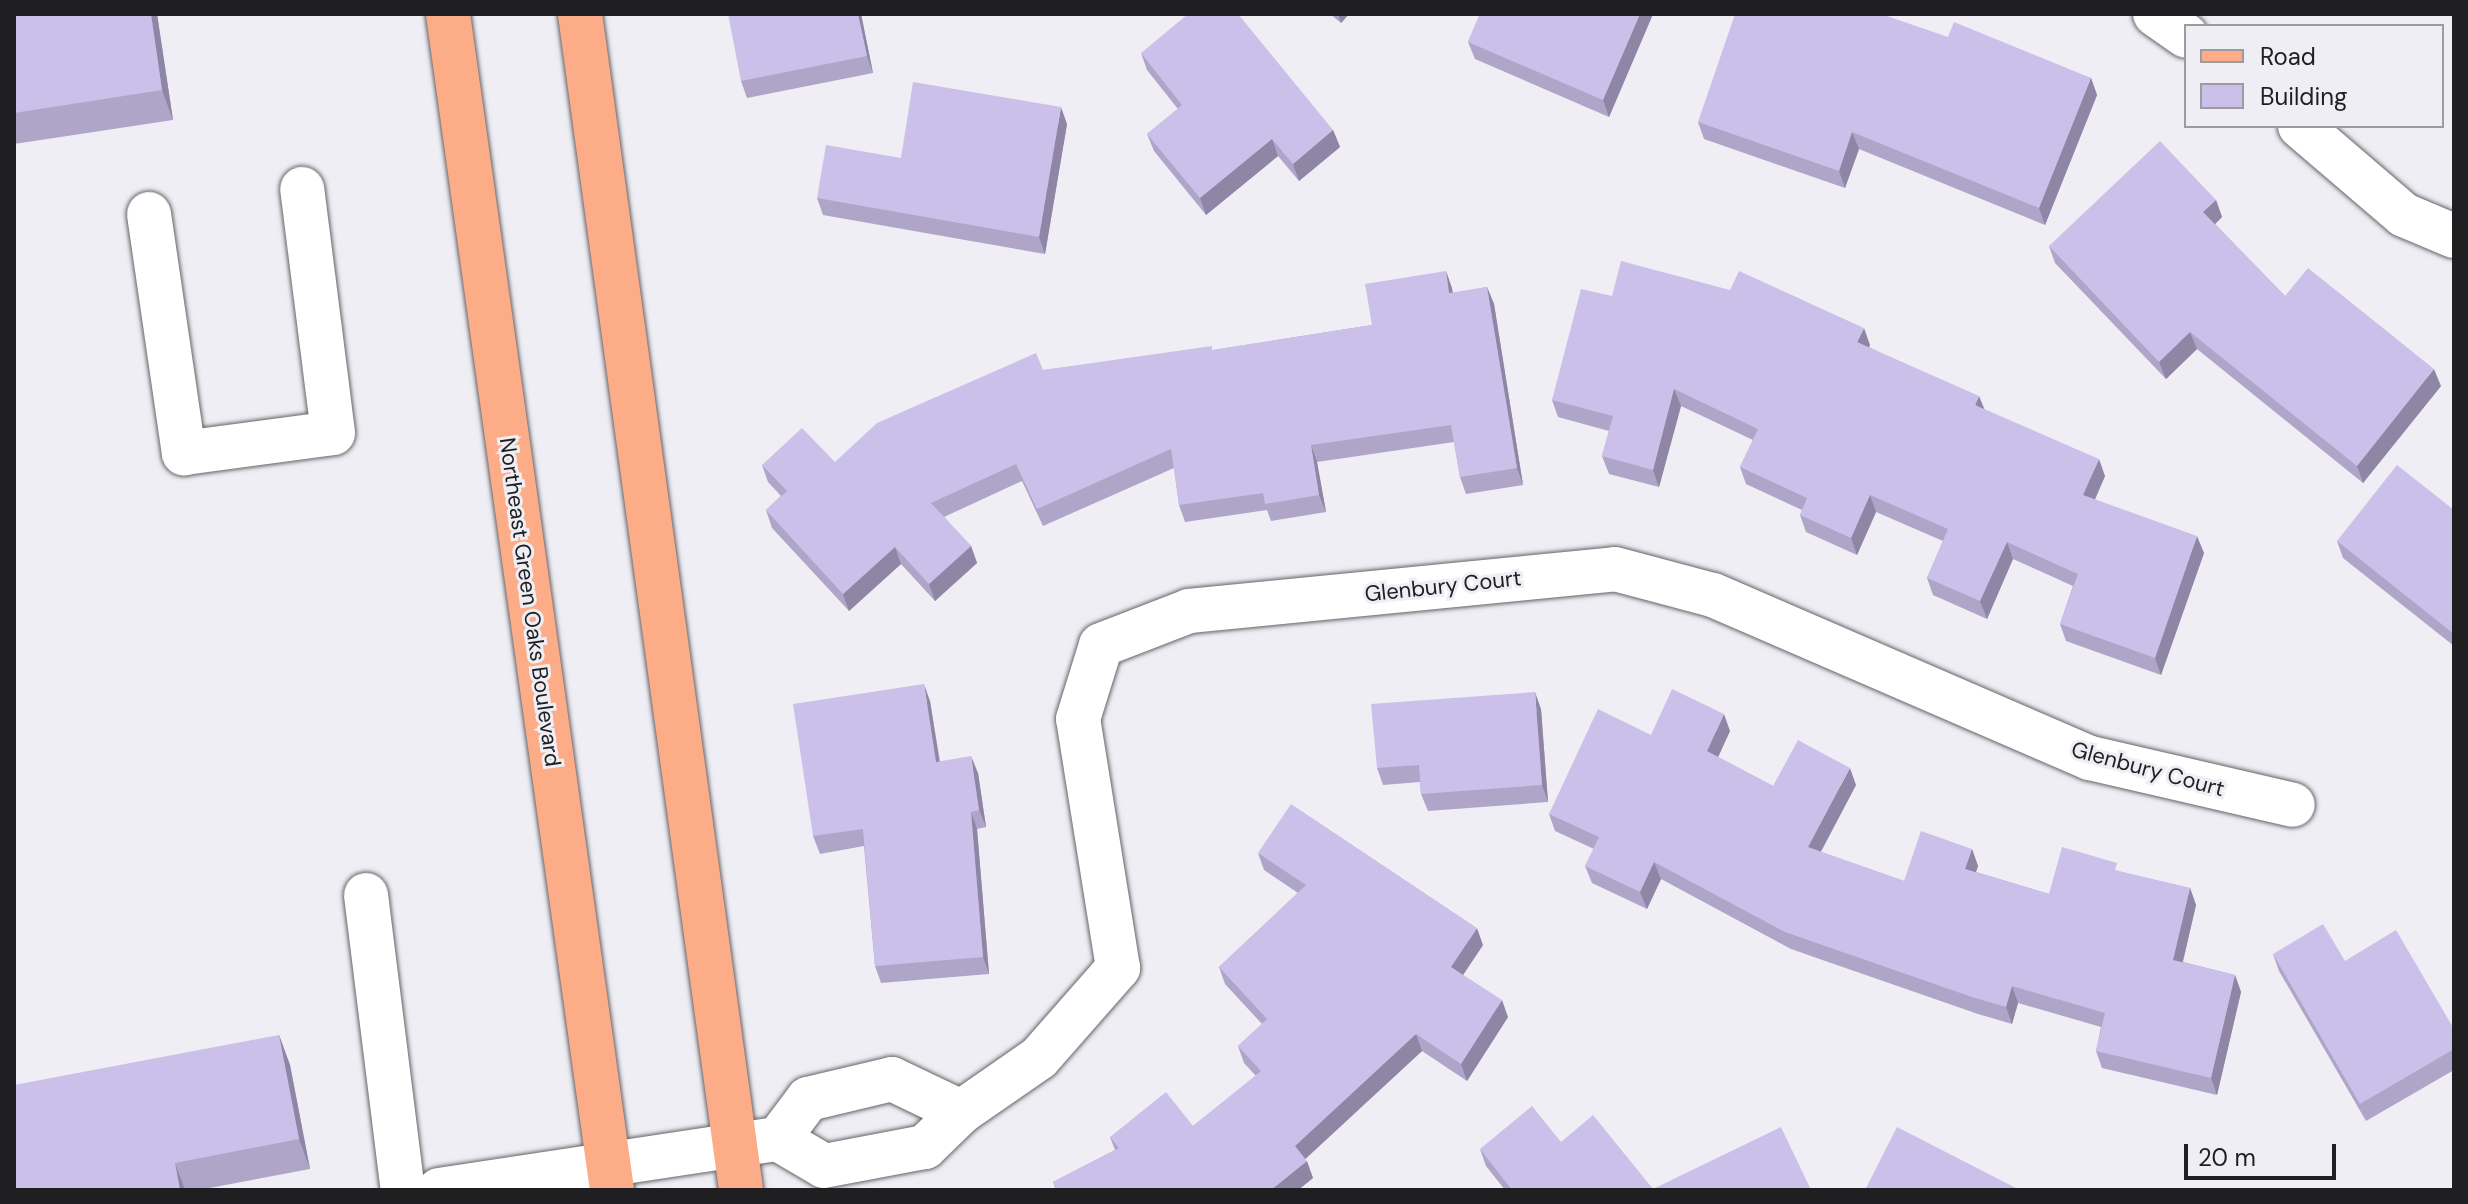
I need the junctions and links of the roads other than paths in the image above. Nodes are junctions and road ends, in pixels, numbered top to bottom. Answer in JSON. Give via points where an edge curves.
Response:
{"nodes":[{"id":1,"x":448,"y":14,"type":"edge"},
{"id":2,"x":580,"y":14,"type":"edge"},
{"id":3,"x":2155,"y":14,"type":"edge"},
{"id":4,"x":2184,"y":35,"type":"edge"},
{"id":5,"x":2302,"y":128,"type":"edge"},
{"id":6,"x":302,"y":189,"type":"dead end"},
{"id":7,"x":149,"y":214,"type":"dead end"},
{"id":8,"x":2454,"y":236,"type":"edge"},
{"id":9,"x":2293,"y":805,"type":"dead end"},
{"id":10,"x":366,"y":895,"type":"dead end"},
{"id":11,"x":961,"y":1112,"type":"junction"},
{"id":12,"x":778,"y":1139,"type":"junction"},
{"id":13,"x":735,"y":1143,"type":"junction"},
{"id":14,"x":610,"y":1177,"type":"edge"},
{"id":15,"x":403,"y":1190,"type":"edge"},
{"id":16,"x":439,"y":1190,"type":"edge"},
{"id":17,"x":741,"y":1190,"type":"edge"}],
"edges":[{"from":1,"to":14,"type":"main road","name":"Northeast Green Oaks Boulevard"},
{"from":2,"to":13,"type":"main road"},
{"from":3,"to":4,"type":"street"},
{"from":5,"to":8,"type":"street","via":[[2404,215]]},
{"from":6,"to":7,"type":"street","via":[[333,433],[184,453]]},
{"from":9,"to":11,"type":"street","name":"Glenbury Court","via":[[2090,758],[1713,595],[1615,569],[1189,611],[1101,645],[1078,719],[1118,968],[1039,1058]]},
{"from":10,"to":15,"type":"street"},
{"from":11,"to":12,"type":"street","name":"Glenbury Court","via":[[925,1147],[824,1166]]},
{"from":11,"to":12,"type":"street","via":[[892,1079],[808,1099]]},
{"from":12,"to":13,"type":"street"},
{"from":13,"to":14,"type":"street"},
{"from":13,"to":17,"type":"main road"},
{"from":14,"to":16,"type":"street"}]}
